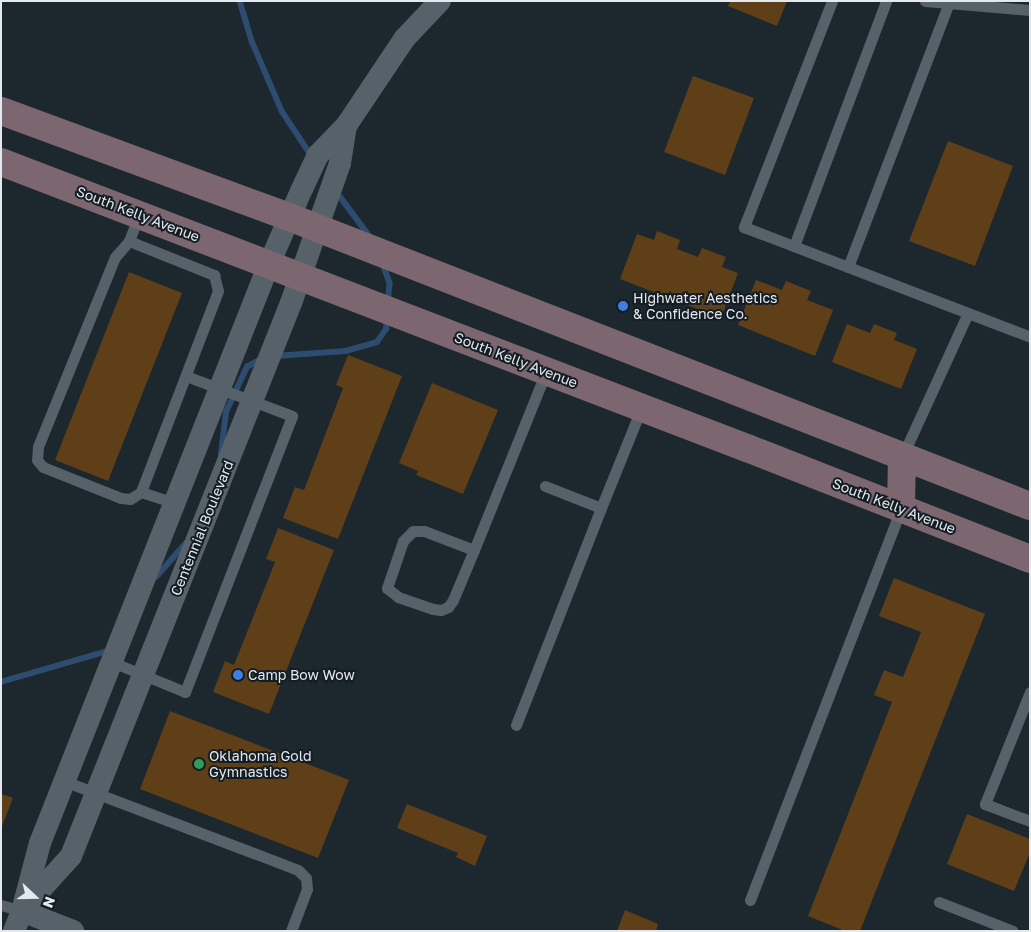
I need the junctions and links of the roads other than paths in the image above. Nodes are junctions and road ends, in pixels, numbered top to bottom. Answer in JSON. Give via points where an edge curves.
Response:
{"nodes":[{"id":1,"x":440,"y":1,"type":"edge"},
{"id":2,"x":832,"y":1,"type":"edge"},
{"id":3,"x":886,"y":1,"type":"edge"},
{"id":4,"x":925,"y":1,"type":"edge"},
{"id":5,"x":949,"y":3,"type":"junction"},
{"id":6,"x":1030,"y":10,"type":"edge"},
{"id":7,"x":1,"y":111,"type":"edge"},
{"id":8,"x":346,"y":126,"type":"junction"},
{"id":9,"x":1,"y":162,"type":"edge"},
{"id":10,"x":139,"y":215,"type":"junction"},
{"id":11,"x":289,"y":217,"type":"junction"},
{"id":12,"x":317,"y":228,"type":"junction"},
{"id":13,"x":129,"y":241,"type":"junction"},
{"id":14,"x":794,"y":246,"type":"junction"},
{"id":15,"x":269,"y":264,"type":"junction"},
{"id":16,"x":848,"y":267,"type":"junction"},
{"id":17,"x":300,"y":276,"type":"junction"},
{"id":18,"x":968,"y":313,"type":"junction"},
{"id":19,"x":1030,"y":337,"type":"edge"},
{"id":20,"x":546,"y":372,"type":"junction"},
{"id":21,"x":186,"y":376,"type":"junction"},
{"id":22,"x":220,"y":389,"type":"junction"},
{"id":23,"x":252,"y":401,"type":"junction"},
{"id":24,"x":641,"y":408,"type":"junction"},
{"id":25,"x":902,"y":457,"type":"junction"},
{"id":26,"x":545,"y":486,"type":"dead end"},
{"id":27,"x":141,"y":492,"type":"junction"},
{"id":28,"x":175,"y":503,"type":"junction"},
{"id":29,"x":1030,"y":506,"type":"edge"},
{"id":30,"x":601,"y":508,"type":"junction"},
{"id":31,"x":901,"y":508,"type":"junction"},
{"id":32,"x":474,"y":550,"type":"junction"},
{"id":33,"x":1030,"y":560,"type":"edge"},
{"id":34,"x":112,"y":662,"type":"junction"},
{"id":35,"x":143,"y":675,"type":"junction"},
{"id":36,"x":1030,"y":692,"type":"edge"},
{"id":37,"x":516,"y":725,"type":"dead end"},
{"id":38,"x":64,"y":781,"type":"junction"},
{"id":39,"x":96,"y":793,"type":"junction"},
{"id":40,"x":1030,"y":821,"type":"edge"},
{"id":41,"x":750,"y":900,"type":"dead end"},
{"id":42,"x":939,"y":902,"type":"dead end"},
{"id":43,"x":12,"y":916,"type":"edge"},
{"id":44,"x":73,"y":931,"type":"edge"},
{"id":45,"x":291,"y":931,"type":"edge"},
{"id":46,"x":1013,"y":931,"type":"edge"}],
"edges":[{"from":1,"to":8,"type":"street","name":"Centennial Boulevard","via":[[405,38]]},
{"from":2,"to":14,"type":"lane","via":[[744,227]]},
{"from":3,"to":14,"type":"lane"},
{"from":4,"to":5,"type":"lane"},
{"from":5,"to":6,"type":"lane"},
{"from":5,"to":16,"type":"lane"},
{"from":7,"to":11,"type":"main road"},
{"from":8,"to":11,"type":"street","name":"Centennial Boulevard","via":[[318,155]]},
{"from":8,"to":12,"type":"street","name":"Centennial Boulevard","via":[[340,163]]},
{"from":9,"to":10,"type":"main road","name":"South Kelly Avenue"},
{"from":10,"to":13,"type":"lane"},
{"from":10,"to":15,"type":"main road","name":"South Kelly Avenue"},
{"from":11,"to":12,"type":"main road"},
{"from":11,"to":15,"type":"street","name":"Centennial Boulevard"},
{"from":12,"to":17,"type":"street","name":"Centennial Boulevard"},
{"from":12,"to":25,"type":"main road"},
{"from":13,"to":21,"type":"lane","via":[[214,275],[218,283],[217,297]]},
{"from":13,"to":27,"type":"lane","via":[[114,256],[38,447],[37,460],[43,467],[121,498],[130,499]]},
{"from":14,"to":16,"type":"lane"},
{"from":15,"to":17,"type":"main road","name":"South Kelly Avenue"},
{"from":15,"to":22,"type":"street","name":"Centennial Boulevard"},
{"from":16,"to":18,"type":"lane"},
{"from":17,"to":20,"type":"main road","name":"South Kelly Avenue"},
{"from":17,"to":23,"type":"street","name":"Centennial Boulevard"},
{"from":18,"to":19,"type":"lane"},
{"from":18,"to":25,"type":"lane"},
{"from":20,"to":24,"type":"main road","name":"South Kelly Avenue"},
{"from":20,"to":32,"type":"lane"},
{"from":21,"to":22,"type":"lane"},
{"from":21,"to":27,"type":"lane"},
{"from":22,"to":23,"type":"lane"},
{"from":22,"to":28,"type":"street","name":"Centennial Boulevard"},
{"from":23,"to":35,"type":"street","name":"Centennial Boulevard"},
{"from":23,"to":35,"type":"lane","via":[[292,416],[185,692]]},
{"from":24,"to":30,"type":"lane"},
{"from":24,"to":31,"type":"main road","name":"South Kelly Avenue"},
{"from":25,"to":29,"type":"main road"},
{"from":25,"to":31,"type":"main road"},
{"from":26,"to":30,"type":"lane"},
{"from":27,"to":28,"type":"lane"},
{"from":28,"to":34,"type":"street","name":"Centennial Boulevard"},
{"from":30,"to":37,"type":"lane"},
{"from":31,"to":33,"type":"main road","name":"South Kelly Avenue"},
{"from":31,"to":41,"type":"lane"},
{"from":32,"to":32,"type":"lane","via":[[448,607],[433,609],[398,597],[387,588],[403,541],[413,531]]},
{"from":34,"to":35,"type":"lane"},
{"from":34,"to":38,"type":"street","name":"Centennial Boulevard"},
{"from":35,"to":39,"type":"street","name":"Centennial Boulevard"},
{"from":36,"to":40,"type":"lane","via":[[986,804]]},
{"from":38,"to":39,"type":"lane"},
{"from":38,"to":43,"type":"street","name":"Centennial Boulevard"},
{"from":39,"to":43,"type":"street","name":"Centennial Boulevard","via":[[72,856]]},
{"from":39,"to":45,"type":"lane","via":[[298,870],[306,878],[307,889]]},
{"from":42,"to":46,"type":"lane"},
{"from":43,"to":44,"type":"street"}]}
